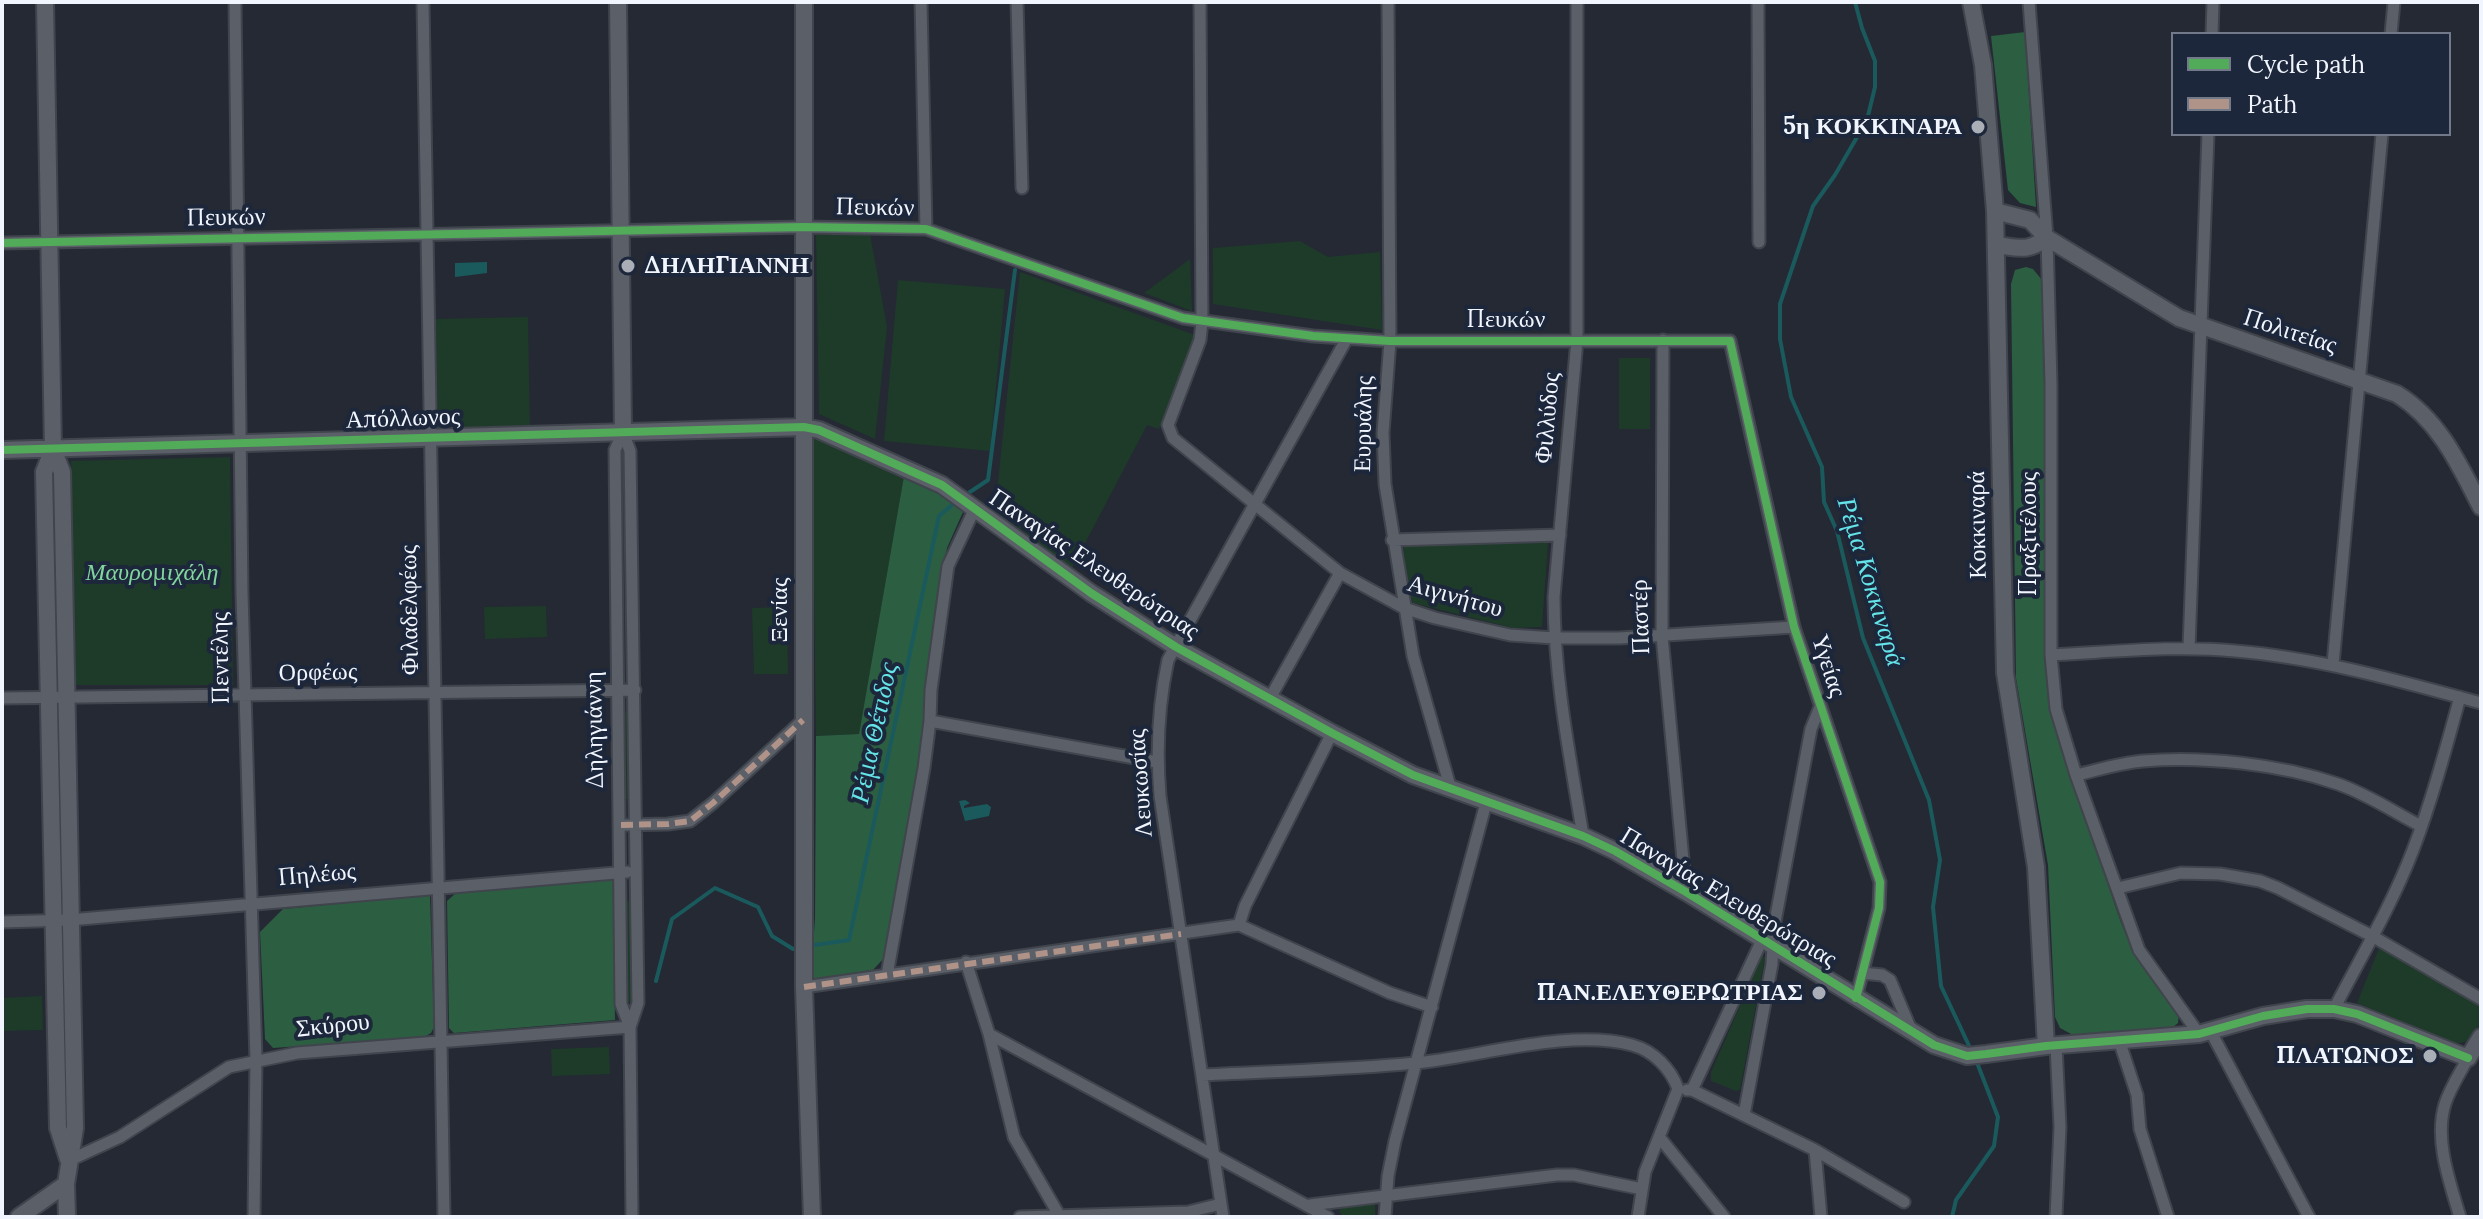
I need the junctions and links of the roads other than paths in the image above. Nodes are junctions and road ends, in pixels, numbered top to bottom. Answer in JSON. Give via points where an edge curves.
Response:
{"nodes":[{"id":1,"x":45,"y":2,"type":"edge"},
{"id":2,"x":235,"y":2,"type":"edge"},
{"id":3,"x":423,"y":2,"type":"edge"},
{"id":4,"x":618,"y":2,"type":"edge"},
{"id":5,"x":804,"y":2,"type":"edge"},
{"id":6,"x":921,"y":2,"type":"edge"},
{"id":7,"x":1017,"y":2,"type":"edge"},
{"id":8,"x":1200,"y":2,"type":"edge"},
{"id":9,"x":1388,"y":2,"type":"edge"},
{"id":10,"x":1577,"y":2,"type":"edge"},
{"id":11,"x":1758,"y":2,"type":"edge"},
{"id":12,"x":1971,"y":2,"type":"edge"},
{"id":13,"x":2029,"y":2,"type":"edge"},
{"id":14,"x":2213,"y":2,"type":"edge"},
{"id":15,"x":2394,"y":2,"type":"edge"},
{"id":16,"x":2212,"y":32,"type":"edge"},
{"id":17,"x":2391,"y":32,"type":"edge"},
{"id":18,"x":2208,"y":136,"type":"edge"},
{"id":19,"x":2382,"y":136,"type":"edge"},
{"id":20,"x":1022,"y":188,"type":"dead end"},
{"id":21,"x":1995,"y":211,"type":"junction"},
{"id":22,"x":804,"y":227,"type":"junction"},
{"id":23,"x":926,"y":229,"type":"junction"},
{"id":24,"x":621,"y":230,"type":"junction"},
{"id":25,"x":426,"y":235,"type":"junction"},
{"id":26,"x":236,"y":237,"type":"junction"},
{"id":27,"x":2047,"y":238,"type":"junction"},
{"id":28,"x":49,"y":241,"type":"junction"},
{"id":29,"x":1759,"y":242,"type":"dead end"},
{"id":30,"x":2,"y":243,"type":"edge"},
{"id":31,"x":1997,"y":245,"type":"junction"},
{"id":32,"x":1202,"y":322,"type":"junction"},
{"id":33,"x":2201,"y":327,"type":"junction"},
{"id":34,"x":1346,"y":340,"type":"junction"},
{"id":35,"x":1577,"y":340,"type":"junction"},
{"id":36,"x":1663,"y":340,"type":"junction"},
{"id":37,"x":1390,"y":341,"type":"junction"},
{"id":38,"x":1730,"y":341,"type":"joint"},
{"id":39,"x":2360,"y":379,"type":"junction"},
{"id":40,"x":804,"y":427,"type":"junction"},
{"id":41,"x":623,"y":432,"type":"junction"},
{"id":42,"x":429,"y":438,"type":"junction"},
{"id":43,"x":241,"y":443,"type":"junction"},
{"id":44,"x":53,"y":449,"type":"junction"},
{"id":45,"x":2,"y":450,"type":"edge"},
{"id":46,"x":1255,"y":504,"type":"junction"},
{"id":47,"x":2481,"y":507,"type":"edge"},
{"id":48,"x":975,"y":508,"type":"junction"},
{"id":49,"x":1560,"y":535,"type":"junction"},
{"id":50,"x":1392,"y":540,"type":"junction"},
{"id":51,"x":616,"y":560,"type":"junction"},
{"id":52,"x":632,"y":560,"type":"junction"},
{"id":53,"x":1340,"y":573,"type":"junction"},
{"id":54,"x":1404,"y":608,"type":"junction"},
{"id":55,"x":1794,"y":627,"type":"junction"},
{"id":56,"x":1662,"y":636,"type":"junction"},
{"id":57,"x":1554,"y":638,"type":"junction"},
{"id":58,"x":1176,"y":647,"type":"junction"},
{"id":59,"x":2189,"y":648,"type":"junction"},
{"id":60,"x":2051,"y":655,"type":"junction"},
{"id":61,"x":2333,"y":664,"type":"junction"},
{"id":62,"x":618,"y":690,"type":"junction"},
{"id":63,"x":635,"y":690,"type":"junction"},
{"id":64,"x":434,"y":694,"type":"junction"},
{"id":65,"x":56,"y":696,"type":"junction"},
{"id":66,"x":244,"y":696,"type":"junction"},
{"id":67,"x":2460,"y":697,"type":"junction"},
{"id":68,"x":2,"y":698,"type":"edge"},
{"id":69,"x":1270,"y":698,"type":"junction"},
{"id":70,"x":2481,"y":703,"type":"edge"},
{"id":71,"x":1820,"y":707,"type":"junction"},
{"id":72,"x":803,"y":720,"type":"junction"},
{"id":73,"x":930,"y":721,"type":"junction"},
{"id":74,"x":1332,"y":733,"type":"junction"},
{"id":75,"x":1157,"y":762,"type":"junction"},
{"id":76,"x":2076,"y":775,"type":"junction"},
{"id":77,"x":1451,"y":791,"type":"junction"},
{"id":78,"x":1486,"y":803,"type":"junction"},
{"id":79,"x":621,"y":825,"type":"junction"},
{"id":80,"x":636,"y":825,"type":"junction"},
{"id":81,"x":2421,"y":826,"type":"junction"},
{"id":82,"x":1583,"y":836,"type":"junction"},
{"id":83,"x":636,"y":871,"type":"junction"},
{"id":84,"x":621,"y":872,"type":"junction"},
{"id":85,"x":439,"y":886,"type":"junction"},
{"id":86,"x":2118,"y":888,"type":"junction"},
{"id":87,"x":1686,"y":892,"type":"junction"},
{"id":88,"x":250,"y":903,"type":"junction"},
{"id":89,"x":61,"y":920,"type":"junction"},
{"id":90,"x":2,"y":922,"type":"edge"},
{"id":91,"x":1239,"y":925,"type":"junction"},
{"id":92,"x":1181,"y":934,"type":"junction"},
{"id":93,"x":2372,"y":936,"type":"junction"},
{"id":94,"x":1767,"y":944,"type":"junction"},
{"id":95,"x":966,"y":962,"type":"junction"},
{"id":96,"x":1862,"y":973,"type":"junction"},
{"id":97,"x":887,"y":975,"type":"junction"},
{"id":98,"x":804,"y":987,"type":"junction"},
{"id":99,"x":1856,"y":998,"type":"junction"},
{"id":100,"x":2481,"y":999,"type":"edge"},
{"id":101,"x":1432,"y":1007,"type":"junction"},
{"id":102,"x":2334,"y":1009,"type":"junction"},
{"id":103,"x":630,"y":1027,"type":"junction"},
{"id":104,"x":1911,"y":1031,"type":"junction"},
{"id":105,"x":2205,"y":1033,"type":"junction"},
{"id":106,"x":989,"y":1034,"type":"junction"},
{"id":107,"x":2481,"y":1037,"type":"edge"},
{"id":108,"x":441,"y":1040,"type":"junction"},
{"id":109,"x":2119,"y":1040,"type":"junction"},
{"id":110,"x":2051,"y":1046,"type":"junction"},
{"id":111,"x":2468,"y":1058,"type":"junction"},
{"id":112,"x":256,"y":1060,"type":"junction"},
{"id":113,"x":1417,"y":1063,"type":"junction"},
{"id":114,"x":1202,"y":1075,"type":"junction"},
{"id":115,"x":1678,"y":1089,"type":"junction"},
{"id":116,"x":1692,"y":1090,"type":"junction"},
{"id":117,"x":1744,"y":1115,"type":"junction"},
{"id":118,"x":1660,"y":1138,"type":"junction"},
{"id":119,"x":1815,"y":1150,"type":"junction"},
{"id":120,"x":1212,"y":1153,"type":"junction"},
{"id":121,"x":68,"y":1161,"type":"junction"},
{"id":122,"x":66,"y":1184,"type":"junction"},
{"id":123,"x":1642,"y":1189,"type":"junction"},
{"id":124,"x":1387,"y":1194,"type":"junction"},
{"id":125,"x":1904,"y":1202,"type":"dead end"},
{"id":126,"x":1221,"y":1204,"type":"junction"},
{"id":127,"x":1310,"y":1205,"type":"junction"},
{"id":128,"x":1059,"y":1215,"type":"edge"},
{"id":129,"x":19,"y":1217,"type":"edge"},
{"id":130,"x":67,"y":1217,"type":"edge"},
{"id":131,"x":254,"y":1217,"type":"edge"},
{"id":132,"x":444,"y":1217,"type":"edge"},
{"id":133,"x":632,"y":1217,"type":"edge"},
{"id":134,"x":812,"y":1217,"type":"edge"},
{"id":135,"x":1020,"y":1217,"type":"edge"},
{"id":136,"x":1223,"y":1217,"type":"edge"},
{"id":137,"x":1328,"y":1217,"type":"edge"},
{"id":138,"x":1385,"y":1217,"type":"edge"},
{"id":139,"x":1638,"y":1217,"type":"edge"},
{"id":140,"x":1724,"y":1217,"type":"edge"},
{"id":141,"x":1821,"y":1217,"type":"edge"},
{"id":142,"x":2056,"y":1217,"type":"edge"},
{"id":143,"x":2168,"y":1217,"type":"edge"},
{"id":144,"x":2309,"y":1217,"type":"edge"},
{"id":145,"x":2460,"y":1217,"type":"edge"}],
"edges":[{"from":1,"to":28,"type":"street"},
{"from":2,"to":26,"type":"street","name":"Πεντέλης"},
{"from":3,"to":25,"type":"street","name":"Φιλαδελφέως"},
{"from":4,"to":24,"type":"street","name":"Δηληγιάννη"},
{"from":5,"to":22,"type":"street","name":"Ξενίας"},
{"from":6,"to":23,"type":"street"},
{"from":7,"to":20,"type":"street"},
{"from":8,"to":32,"type":"street"},
{"from":9,"to":37,"type":"street","name":"Ευρυάλης"},
{"from":10,"to":35,"type":"street","name":"Φιλλύδος"},
{"from":11,"to":29,"type":"street"},
{"from":12,"to":21,"type":"street","name":"Κοκκιναρά","via":[[1983,65]]},
{"from":13,"to":27,"type":"street","name":"Πραξιτέλους"},
{"from":14,"to":16,"type":"street"},
{"from":15,"to":17,"type":"street"},
{"from":18,"to":33,"type":"street"},
{"from":19,"to":39,"type":"street"},
{"from":21,"to":27,"type":"street","name":"Πολιτείας","via":[[2030,220]]},
{"from":21,"to":31,"type":"street","name":"Κοκκιναρά"},
{"from":22,"to":23,"type":"street","name":"Πευκών"},
{"from":22,"to":24,"type":"street","name":"Πευκών"},
{"from":22,"to":40,"type":"street","name":"Ξενίας"},
{"from":23,"to":32,"type":"street","name":"Πευκών"},
{"from":24,"to":25,"type":"street","name":"Πευκών"},
{"from":24,"to":41,"type":"street","name":"Δηληγιάννη"},
{"from":25,"to":26,"type":"street","name":"Πευκών"},
{"from":25,"to":42,"type":"street","name":"Φιλαδελφέως"},
{"from":26,"to":28,"type":"street","name":"Πευκών"},
{"from":26,"to":43,"type":"street","name":"Πεντέλης"},
{"from":27,"to":31,"type":"street","via":[[2026,249]]},
{"from":27,"to":33,"type":"street","name":"Πολιτείας"},
{"from":27,"to":60,"type":"street","name":"Πραξιτέλους"},
{"from":28,"to":30,"type":"street","name":"Πευκών"},
{"from":28,"to":44,"type":"street"},
{"from":31,"to":110,"type":"street","name":"Κοκκιναρά","via":[[2005,673],[2036,867]]},
{"from":32,"to":34,"type":"street","name":"Πευκών"},
{"from":32,"to":46,"type":"street","name":"Αιγινήτου","via":[[1168,425],[1173,438]]},
{"from":33,"to":39,"type":"street","name":"Πολιτείας"},
{"from":33,"to":59,"type":"street"},
{"from":34,"to":37,"type":"street","name":"Πευκών"},
{"from":34,"to":46,"type":"street","name":"Λευκωσίας"},
{"from":35,"to":36,"type":"street","name":"Πευκών"},
{"from":35,"to":37,"type":"street","name":"Πευκών"},
{"from":35,"to":49,"type":"street","name":"Φιλλύδος"},
{"from":36,"to":38,"type":"street","name":"Πευκών"},
{"from":36,"to":56,"type":"street","name":"Παστέρ"},
{"from":37,"to":50,"type":"street","name":"Ευρυάλης","via":[[1383,433]]},
{"from":38,"to":55,"type":"street","name":"Υγείας"},
{"from":39,"to":47,"type":"street","name":"Πολιτείας","via":[[2419,410],[2452,452]]},
{"from":39,"to":61,"type":"street"},
{"from":40,"to":41,"type":"street","name":"Απόλλωνος"},
{"from":40,"to":48,"type":"street","name":"Παναγίας Ελευθερώτριας","via":[[942,485]]},
{"from":40,"to":72,"type":"street","name":"Ξενίας"},
{"from":41,"to":42,"type":"street","name":"Απόλλωνος"},
{"from":41,"to":51,"type":"street","name":"Δηληγιάννη","via":[[615,450]]},
{"from":41,"to":52,"type":"street","name":"Δηληγιάννη","via":[[630,451]]},
{"from":42,"to":43,"type":"street","name":"Απόλλωνος"},
{"from":42,"to":64,"type":"street","name":"Φιλαδελφέως"},
{"from":43,"to":44,"type":"street","name":"Απόλλωνος"},
{"from":43,"to":66,"type":"street","name":"Πεντέλης"},
{"from":44,"to":45,"type":"street","name":"Απόλλωνος"},
{"from":44,"to":65,"type":"street","via":[[62,472]]},
{"from":46,"to":53,"type":"street","name":"Αιγινήτου"},
{"from":46,"to":58,"type":"street","name":"Λευκωσίας"},
{"from":48,"to":58,"type":"street","name":"Παναγίας Ελευθερώτριας"},
{"from":48,"to":73,"type":"street","via":[[948,566]]},
{"from":49,"to":50,"type":"street"},
{"from":49,"to":57,"type":"street","name":"Φιλλύδος"},
{"from":50,"to":54,"type":"street","name":"Ευρυάλης"},
{"from":51,"to":52,"type":"street"},
{"from":51,"to":62,"type":"street","name":"Δηληγιάννη"},
{"from":52,"to":63,"type":"street","name":"Δηληγιάννη"},
{"from":53,"to":54,"type":"street","name":"Αιγινήτου"},
{"from":53,"to":69,"type":"street"},
{"from":54,"to":57,"type":"street","name":"Αιγινήτου","via":[[1510,635]]},
{"from":54,"to":77,"type":"street","name":"Ευρυάλης"},
{"from":55,"to":56,"type":"street","name":"Αιγινήτου"},
{"from":55,"to":71,"type":"street","name":"Υγείας"},
{"from":56,"to":57,"type":"street","name":"Αιγινήτου"},
{"from":56,"to":87,"type":"street","name":"Παστέρ"},
{"from":57,"to":82,"type":"street","name":"Φιλλύδος"},
{"from":58,"to":69,"type":"street","name":"Παναγίας Ελευθερώτριας"},
{"from":58,"to":75,"type":"street","name":"Λευκωσίας","via":[[1161,696]]},
{"from":59,"to":60,"type":"street"},
{"from":59,"to":61,"type":"street"},
{"from":60,"to":76,"type":"street","name":"Πραξιτέλους","via":[[2056,709]]},
{"from":61,"to":67,"type":"street"},
{"from":62,"to":63,"type":"street","name":"Ορφέως"},
{"from":62,"to":64,"type":"street","name":"Ορφέως"},
{"from":62,"to":79,"type":"street","name":"Δηληγιάννη"},
{"from":63,"to":80,"type":"street","name":"Δηληγιάννη"},
{"from":64,"to":66,"type":"street","name":"Ορφέως"},
{"from":64,"to":85,"type":"street","name":"Φιλαδελφέως"},
{"from":65,"to":66,"type":"street","name":"Ορφέως"},
{"from":65,"to":68,"type":"street","name":"Ορφέως"},
{"from":65,"to":89,"type":"street"},
{"from":66,"to":88,"type":"street","name":"Πεντέλης"},
{"from":67,"to":70,"type":"street"},
{"from":67,"to":81,"type":"street"},
{"from":69,"to":74,"type":"street","name":"Παναγίας Ελευθερώτριας"},
{"from":71,"to":94,"type":"street"},
{"from":71,"to":96,"type":"street","name":"Υγείας","via":[[1880,882],[1879,908]]},
{"from":72,"to":80,"type":"street","via":[[690,821]]},
{"from":72,"to":98,"type":"street","name":"Ξενίας"},
{"from":73,"to":75,"type":"street"},
{"from":73,"to":97,"type":"street"},
{"from":74,"to":77,"type":"street","name":"Παναγίας Ελευθερώτριας"},
{"from":74,"to":91,"type":"street"},
{"from":75,"to":92,"type":"street","name":"Λευκωσίας"},
{"from":76,"to":81,"type":"street","via":[[2152,760],[2255,766],[2340,785]]},
{"from":76,"to":86,"type":"street","name":"Πραξιτέλους"},
{"from":77,"to":78,"type":"street","name":"Παναγίας Ελευθερώτριας"},
{"from":78,"to":82,"type":"street","name":"Παναγίας Ελευθερώτριας"},
{"from":78,"to":101,"type":"street"},
{"from":79,"to":80,"type":"street"},
{"from":79,"to":84,"type":"street","name":"Δηληγιάννη"},
{"from":80,"to":83,"type":"street","name":"Δηληγιάννη"},
{"from":81,"to":93,"type":"street"},
{"from":82,"to":87,"type":"street","name":"Παναγίας Ελευθερώτριας"},
{"from":83,"to":84,"type":"street","name":"Πηλέως"},
{"from":83,"to":103,"type":"street","name":"Δηληγιάννη","via":[[638,1003]]},
{"from":84,"to":85,"type":"street","name":"Πηλέως"},
{"from":84,"to":103,"type":"street","name":"Δηληγιάννη","via":[[621,1004]]},
{"from":85,"to":88,"type":"street","name":"Πηλέως"},
{"from":85,"to":108,"type":"street","name":"Φιλαδελφέως"},
{"from":86,"to":93,"type":"street","via":[[2181,873],[2239,877],[2278,888]]},
{"from":86,"to":105,"type":"street","name":"Πραξιτέλους","via":[[2139,950]]},
{"from":87,"to":94,"type":"street","name":"Παναγίας Ελευθερώτριας"},
{"from":88,"to":89,"type":"street","name":"Πηλέως"},
{"from":88,"to":112,"type":"street","name":"Πεντέλης"},
{"from":89,"to":90,"type":"street","name":"Πηλέως"},
{"from":89,"to":121,"type":"street","via":[[75,1128]]},
{"from":91,"to":92,"type":"street"},
{"from":91,"to":101,"type":"street"},
{"from":92,"to":95,"type":"street"},
{"from":92,"to":114,"type":"street","name":"Λευκωσίας"},
{"from":93,"to":100,"type":"street"},
{"from":93,"to":102,"type":"street"},
{"from":94,"to":99,"type":"street","name":"Παναγίας Ελευθερώτριας"},
{"from":94,"to":116,"type":"street"},
{"from":94,"to":117,"type":"street","via":[[1772,964]]},
{"from":95,"to":97,"type":"street"},
{"from":95,"to":106,"type":"street"},
{"from":96,"to":99,"type":"street","name":"Υγείας"},
{"from":96,"to":104,"type":"street","via":[[1890,980]]},
{"from":97,"to":98,"type":"street"},
{"from":98,"to":134,"type":"street","name":"Ξενίας"},
{"from":99,"to":104,"type":"street","name":"Παναγίας Ελευθερώτριας"},
{"from":101,"to":113,"type":"street"},
{"from":102,"to":105,"type":"street","name":"Παναγίας Ελευθερώτριας","via":[[2274,1014]]},
{"from":102,"to":111,"type":"street","name":"Παναγίας Ελευθερώτριας"},
{"from":103,"to":108,"type":"street","name":"Σκύρου"},
{"from":103,"to":133,"type":"street","name":"Δηληγιάννη"},
{"from":104,"to":110,"type":"street","name":"Παναγίας Ελευθερώτριας","via":[[1967,1056]]},
{"from":105,"to":109,"type":"street","name":"Παναγίας Ελευθερώτριας"},
{"from":105,"to":144,"type":"street","name":"Πραξιτέλους"},
{"from":106,"to":120,"type":"street"},
{"from":106,"to":128,"type":"street","via":[[1014,1137]]},
{"from":107,"to":111,"type":"street"},
{"from":108,"to":112,"type":"street","name":"Σκύρου"},
{"from":108,"to":132,"type":"street","name":"Φιλαδελφέως"},
{"from":109,"to":110,"type":"street","name":"Παναγίας Ελευθερώτριας"},
{"from":109,"to":143,"type":"street"},
{"from":110,"to":142,"type":"street","via":[[2060,1127]]},
{"from":111,"to":145,"type":"street","via":[[2446,1100],[2443,1121],[2445,1162]]},
{"from":112,"to":121,"type":"street","name":"Σκύρου","via":[[229,1067],[120,1137]]},
{"from":112,"to":131,"type":"street","name":"Πεντέλης"},
{"from":113,"to":114,"type":"street"},
{"from":113,"to":115,"type":"street","via":[[1549,1044],[1630,1044],[1663,1065]]},
{"from":113,"to":124,"type":"street","via":[[1395,1141]]},
{"from":114,"to":120,"type":"street","name":"Λευκωσίας"},
{"from":115,"to":116,"type":"street"},
{"from":115,"to":118,"type":"street"},
{"from":116,"to":117,"type":"street"},
{"from":117,"to":119,"type":"street"},
{"from":118,"to":123,"type":"street"},
{"from":118,"to":140,"type":"street"},
{"from":119,"to":125,"type":"street"},
{"from":119,"to":141,"type":"street"},
{"from":120,"to":126,"type":"street","name":"Λευκωσίας"},
{"from":120,"to":127,"type":"street"},
{"from":121,"to":122,"type":"street"},
{"from":122,"to":129,"type":"street"},
{"from":122,"to":130,"type":"street"},
{"from":123,"to":124,"type":"street","via":[[1565,1175]]},
{"from":123,"to":139,"type":"street"},
{"from":124,"to":127,"type":"street"},
{"from":124,"to":138,"type":"street"},
{"from":126,"to":128,"type":"street","via":[[1188,1212]]},
{"from":126,"to":136,"type":"street","name":"Λευκωσίας"},
{"from":127,"to":137,"type":"street"},
{"from":128,"to":135,"type":"street"}]}
